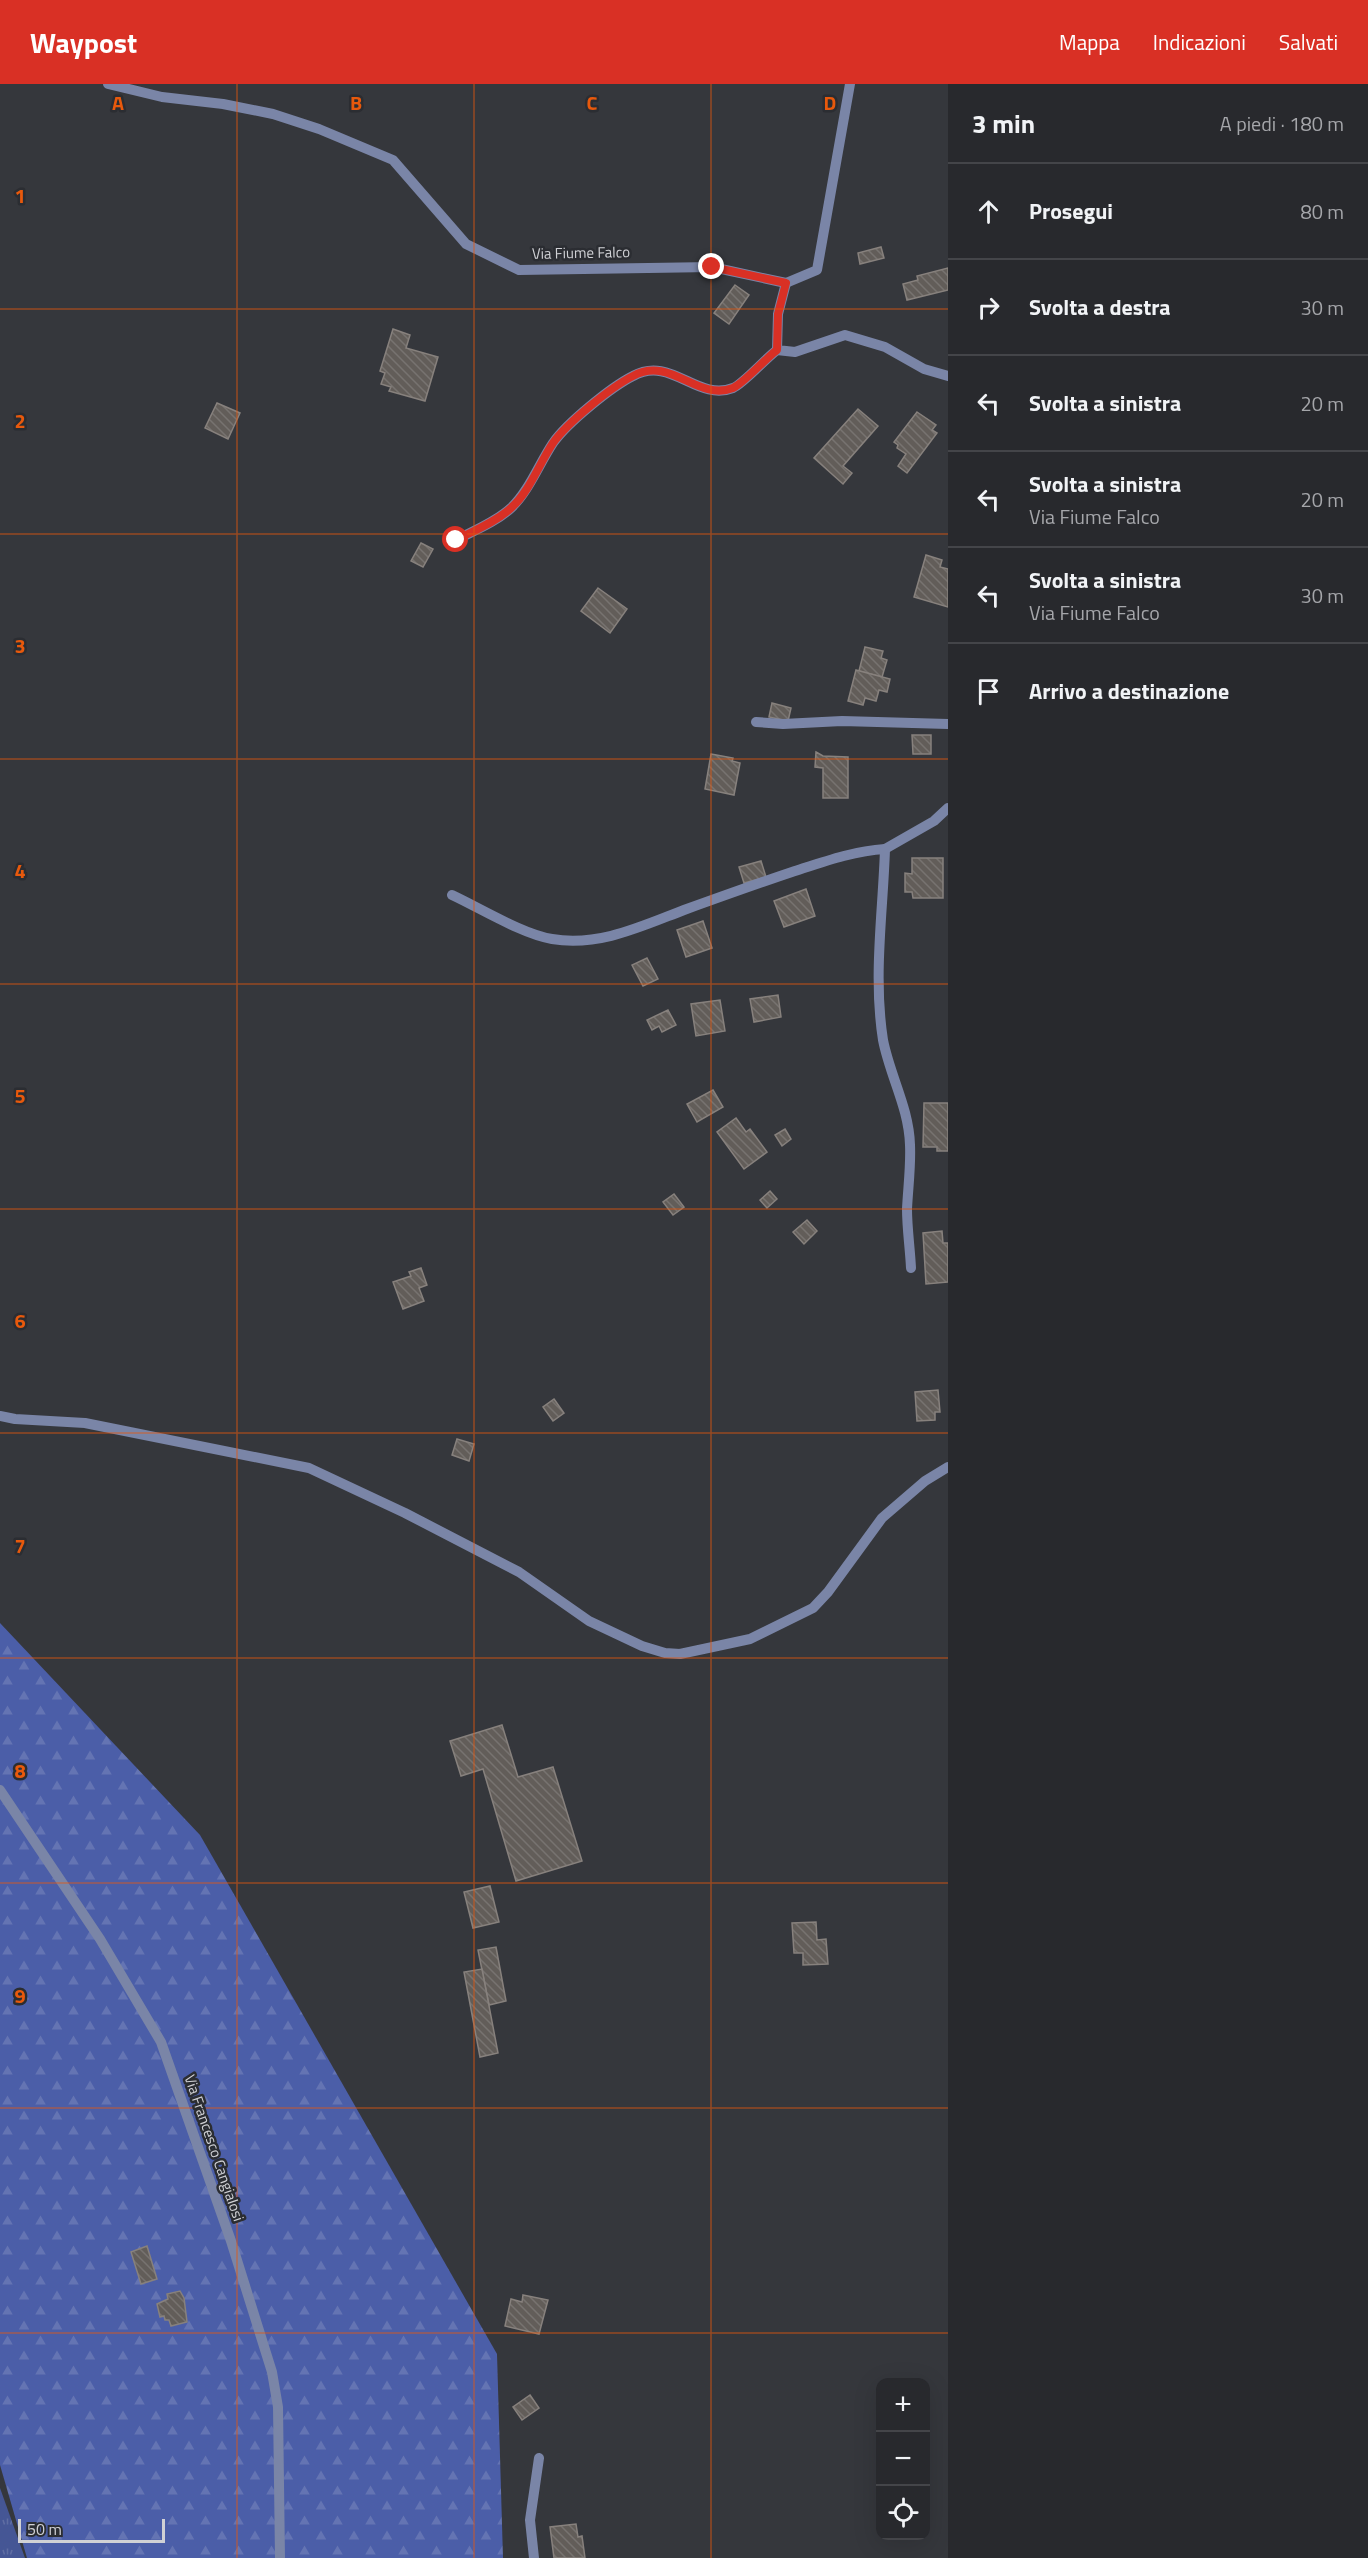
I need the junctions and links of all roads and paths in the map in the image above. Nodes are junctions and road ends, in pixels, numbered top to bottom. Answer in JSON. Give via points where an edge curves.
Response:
{"nodes":[{"id":1,"x":108,"y":84,"type":"edge"},
{"id":2,"x":850,"y":84,"type":"edge"},
{"id":3,"x":786,"y":283,"type":"junction"},
{"id":4,"x":777,"y":350,"type":"junction"},
{"id":5,"x":948,"y":376,"type":"edge"},
{"id":6,"x":456,"y":540,"type":"dead end"},
{"id":7,"x":756,"y":722,"type":"dead end"},
{"id":8,"x":948,"y":724,"type":"edge"},
{"id":9,"x":948,"y":808,"type":"edge"},
{"id":10,"x":885,"y":849,"type":"junction"},
{"id":11,"x":452,"y":895,"type":"dead end"},
{"id":12,"x":911,"y":1268,"type":"dead end"},
{"id":13,"x":0,"y":1416,"type":"edge"},
{"id":14,"x":948,"y":1467,"type":"edge"},
{"id":15,"x":0,"y":1790,"type":"edge"},
{"id":16,"x":539,"y":2458,"type":"dead end"},
{"id":17,"x":280,"y":2558,"type":"edge"},
{"id":18,"x":534,"y":2558,"type":"edge"}],
"edges":[{"from":1,"to":3,"type":"street","name":"Via Fiume Falco","via":[[162,97],[273,114],[393,160],[466,244],[519,270],[712,267]]},
{"from":2,"to":3,"type":"street","via":[[817,270]]},
{"from":3,"to":4,"type":"street","via":[[778,314]]},
{"from":4,"to":5,"type":"street","via":[[795,352],[845,335],[885,347],[924,369]]},
{"from":4,"to":6,"type":"street","via":[[734,388],[721,391],[660,370],[632,376],[554,442],[511,508]]},
{"from":7,"to":8,"type":"street"},
{"from":9,"to":10,"type":"street","via":[[934,821]]},
{"from":10,"to":11,"type":"street","via":[[863,850],[812,866],[596,940],[550,939]]},
{"from":10,"to":12,"type":"street","via":[[879,1004],[883,1039],[905,1110],[910,1144],[907,1212]]},
{"from":13,"to":14,"type":"street","via":[[85,1423],[309,1468],[519,1572],[589,1621],[642,1646],[672,1653],[750,1639],[813,1608],[882,1518]]},
{"from":15,"to":17,"type":"street","name":"Via Francesco Cangialosi","via":[[100,1939],[161,2042],[272,2372],[278,2408]]},
{"from":16,"to":18,"type":"street","via":[[530,2520]]}]}
